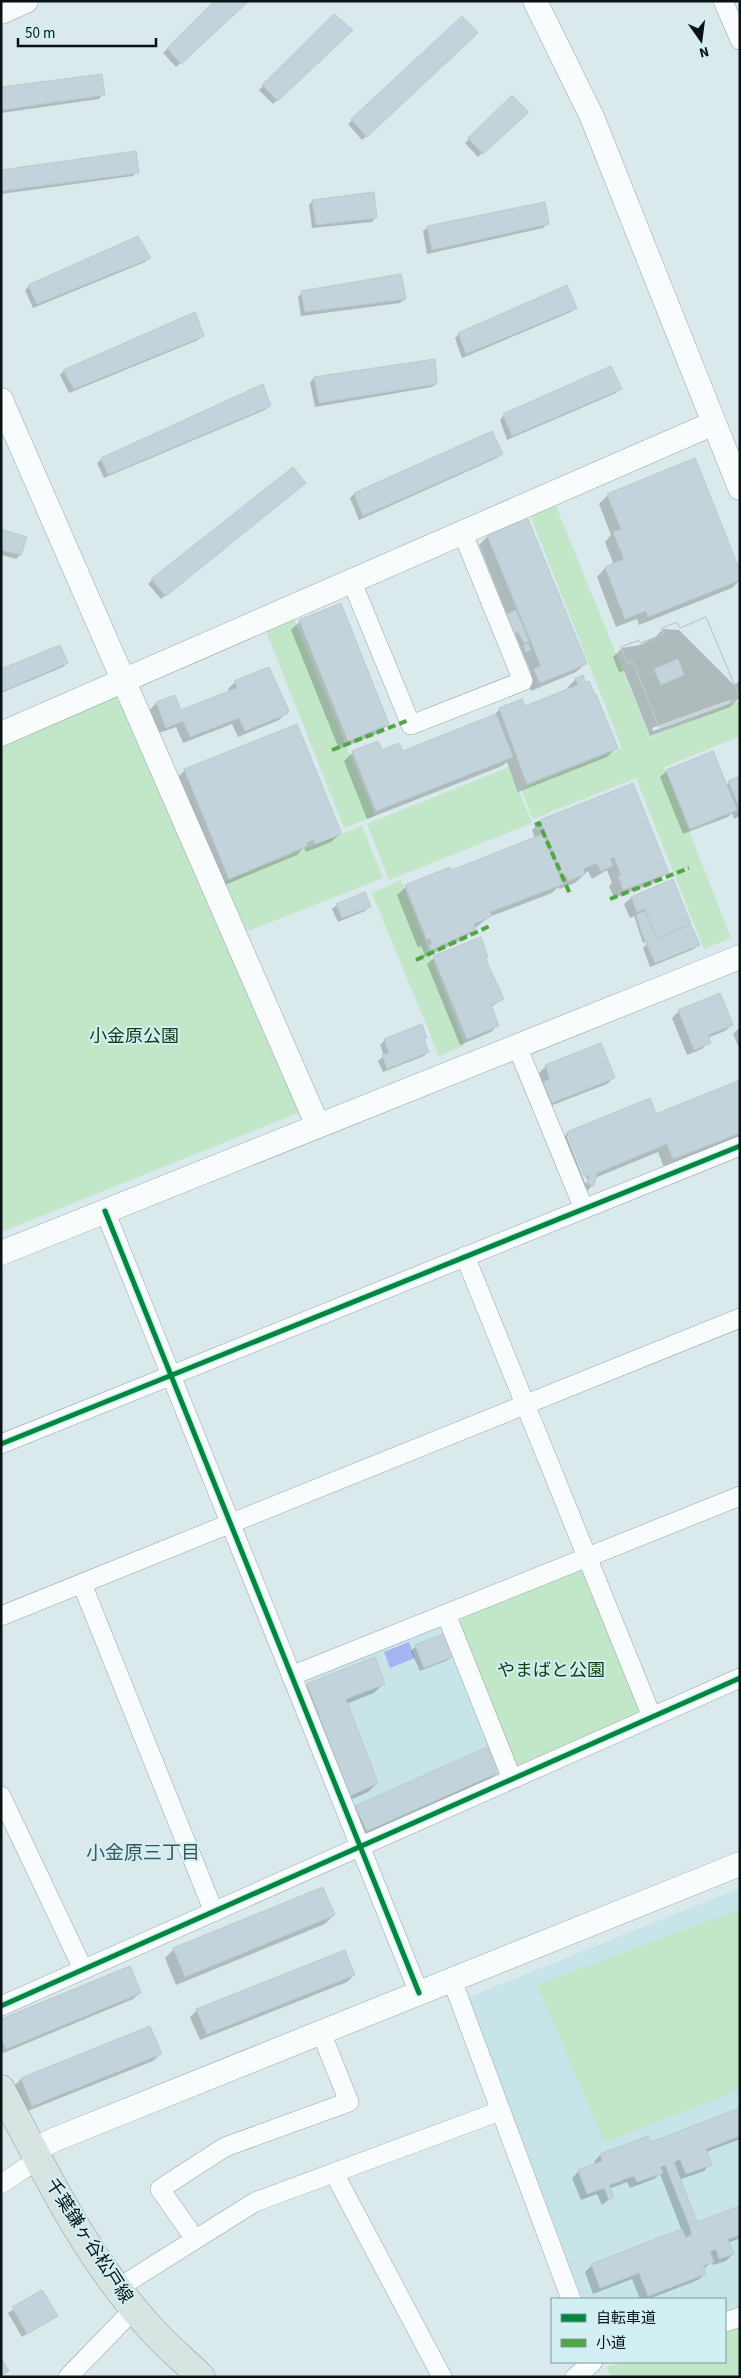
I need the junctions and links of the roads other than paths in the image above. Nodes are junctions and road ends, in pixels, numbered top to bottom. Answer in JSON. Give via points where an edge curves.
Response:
{"nodes":[{"id":1,"x":26,"y":1,"type":"edge"},
{"id":2,"x":536,"y":1,"type":"edge"},
{"id":3,"x":723,"y":1,"type":"edge"},
{"id":4,"x":1,"y":12,"type":"edge"},
{"id":5,"x":738,"y":33,"type":"edge"},
{"id":6,"x":1,"y":400,"type":"edge"},
{"id":7,"x":714,"y":423,"type":"junction"},
{"id":8,"x":734,"y":458,"type":"edge"},
{"id":9,"x":740,"y":488,"type":"edge"},
{"id":10,"x":463,"y":534,"type":"junction"},
{"id":11,"x":352,"y":582,"type":"junction"},
{"id":12,"x":123,"y":680,"type":"junction"},
{"id":13,"x":1,"y":734,"type":"edge"},
{"id":14,"x":740,"y":957,"type":"edge"},
{"id":15,"x":517,"y":1046,"type":"junction"},
{"id":16,"x":318,"y":1126,"type":"junction"},
{"id":17,"x":740,"y":1146,"type":"edge"},
{"id":18,"x":584,"y":1209,"type":"junction"},
{"id":19,"x":105,"y":1211,"type":"junction"},
{"id":20,"x":1,"y":1253,"type":"edge"},
{"id":21,"x":465,"y":1256,"type":"junction"},
{"id":22,"x":740,"y":1318,"type":"edge"},
{"id":23,"x":170,"y":1376,"type":"junction"},
{"id":24,"x":526,"y":1405,"type":"junction"},
{"id":25,"x":1,"y":1444,"type":"edge"},
{"id":26,"x":740,"y":1496,"type":"edge"},
{"id":27,"x":229,"y":1524,"type":"junction"},
{"id":28,"x":586,"y":1558,"type":"junction"},
{"id":29,"x":82,"y":1584,"type":"junction"},
{"id":30,"x":446,"y":1614,"type":"junction"},
{"id":31,"x":1,"y":1616,"type":"edge"},
{"id":32,"x":291,"y":1676,"type":"junction"},
{"id":33,"x":740,"y":1678,"type":"edge"},
{"id":34,"x":652,"y":1717,"type":"junction"},
{"id":35,"x":512,"y":1779,"type":"junction"},
{"id":36,"x":1,"y":1796,"type":"edge"},
{"id":37,"x":359,"y":1846,"type":"junction"},
{"id":38,"x":740,"y":1864,"type":"edge"},
{"id":39,"x":214,"y":1912,"type":"junction"},
{"id":40,"x":83,"y":1970,"type":"junction"},
{"id":41,"x":452,"y":1980,"type":"junction"},
{"id":42,"x":419,"y":1993,"type":"junction"},
{"id":43,"x":1,"y":2006,"type":"edge"},
{"id":44,"x":321,"y":2032,"type":"junction"},
{"id":45,"x":1,"y":2089,"type":"edge"},
{"id":46,"x":500,"y":2111,"type":"junction"},
{"id":47,"x":35,"y":2155,"type":"junction"},
{"id":48,"x":334,"y":2173,"type":"junction"},
{"id":49,"x":1,"y":2184,"type":"edge"},
{"id":50,"x":195,"y":2239,"type":"junction"},
{"id":51,"x":118,"y":2288,"type":"junction"},
{"id":52,"x":571,"y":2298,"type":"edge"},
{"id":53,"x":134,"y":2309,"type":"junction"},
{"id":54,"x":740,"y":2317,"type":"edge"},
{"id":55,"x":726,"y":2322,"type":"edge"},
{"id":56,"x":592,"y":2363,"type":"edge"},
{"id":57,"x":593,"y":2363,"type":"edge"},
{"id":58,"x":68,"y":2377,"type":"edge"},
{"id":59,"x":201,"y":2377,"type":"edge"},
{"id":60,"x":442,"y":2377,"type":"edge"},
{"id":61,"x":575,"y":2377,"type":"edge"},
{"id":62,"x":600,"y":2377,"type":"edge"}],
"edges":[{"from":1,"to":4,"type":"street"},
{"from":2,"to":7,"type":"street","via":[[592,117]]},
{"from":3,"to":5,"type":"street"},
{"from":6,"to":12,"type":"street"},
{"from":7,"to":8,"type":"street"},
{"from":7,"to":10,"type":"street"},
{"from":8,"to":9,"type":"street"},
{"from":10,"to":11,"type":"street"},
{"from":10,"to":11,"type":"street","via":[[523,681],[412,726]]},
{"from":11,"to":12,"type":"street"},
{"from":12,"to":13,"type":"street"},
{"from":12,"to":16,"type":"street"},
{"from":14,"to":15,"type":"street"},
{"from":15,"to":16,"type":"street"},
{"from":15,"to":18,"type":"street"},
{"from":16,"to":19,"type":"street"},
{"from":17,"to":18,"type":"street"},
{"from":18,"to":21,"type":"street"},
{"from":19,"to":20,"type":"street"},
{"from":19,"to":23,"type":"street"},
{"from":21,"to":23,"type":"street"},
{"from":21,"to":24,"type":"street"},
{"from":22,"to":24,"type":"street"},
{"from":23,"to":25,"type":"street"},
{"from":23,"to":27,"type":"street"},
{"from":24,"to":27,"type":"street"},
{"from":24,"to":28,"type":"street"},
{"from":26,"to":28,"type":"street"},
{"from":27,"to":29,"type":"street"},
{"from":27,"to":32,"type":"street"},
{"from":28,"to":30,"type":"street"},
{"from":28,"to":34,"type":"street"},
{"from":29,"to":31,"type":"street"},
{"from":29,"to":39,"type":"street"},
{"from":30,"to":32,"type":"street"},
{"from":30,"to":35,"type":"street"},
{"from":32,"to":37,"type":"street"},
{"from":33,"to":34,"type":"street"},
{"from":34,"to":35,"type":"street"},
{"from":35,"to":37,"type":"street"},
{"from":36,"to":40,"type":"street"},
{"from":37,"to":39,"type":"street"},
{"from":37,"to":42,"type":"street"},
{"from":38,"to":41,"type":"street"},
{"from":39,"to":40,"type":"street"},
{"from":40,"to":43,"type":"street"},
{"from":41,"to":42,"type":"street"},
{"from":41,"to":46,"type":"street"},
{"from":42,"to":44,"type":"street"},
{"from":44,"to":47,"type":"street","via":[[50,2141]]},
{"from":44,"to":50,"type":"street","via":[[349,2102],[225,2147],[160,2189]]},
{"from":45,"to":47,"type":"main road","name":"千葉鎌ヶ谷松戸線"},
{"from":46,"to":48,"type":"street"},
{"from":46,"to":52,"type":"street"},
{"from":47,"to":49,"type":"street"},
{"from":47,"to":51,"type":"main road","name":"千葉鎌ヶ谷松戸線","via":[[69,2217]]},
{"from":48,"to":50,"type":"street","via":[[255,2202]]},
{"from":48,"to":60,"type":"street"},
{"from":50,"to":51,"type":"street"},
{"from":51,"to":53,"type":"main road","name":"千葉鎌ヶ谷松戸線"},
{"from":53,"to":58,"type":"street"},
{"from":53,"to":59,"type":"main road","name":"千葉鎌ヶ谷松戸線","via":[[157,2336]]},
{"from":54,"to":55,"type":"street"},
{"from":56,"to":61,"type":"street"},
{"from":57,"to":62,"type":"street"}]}
